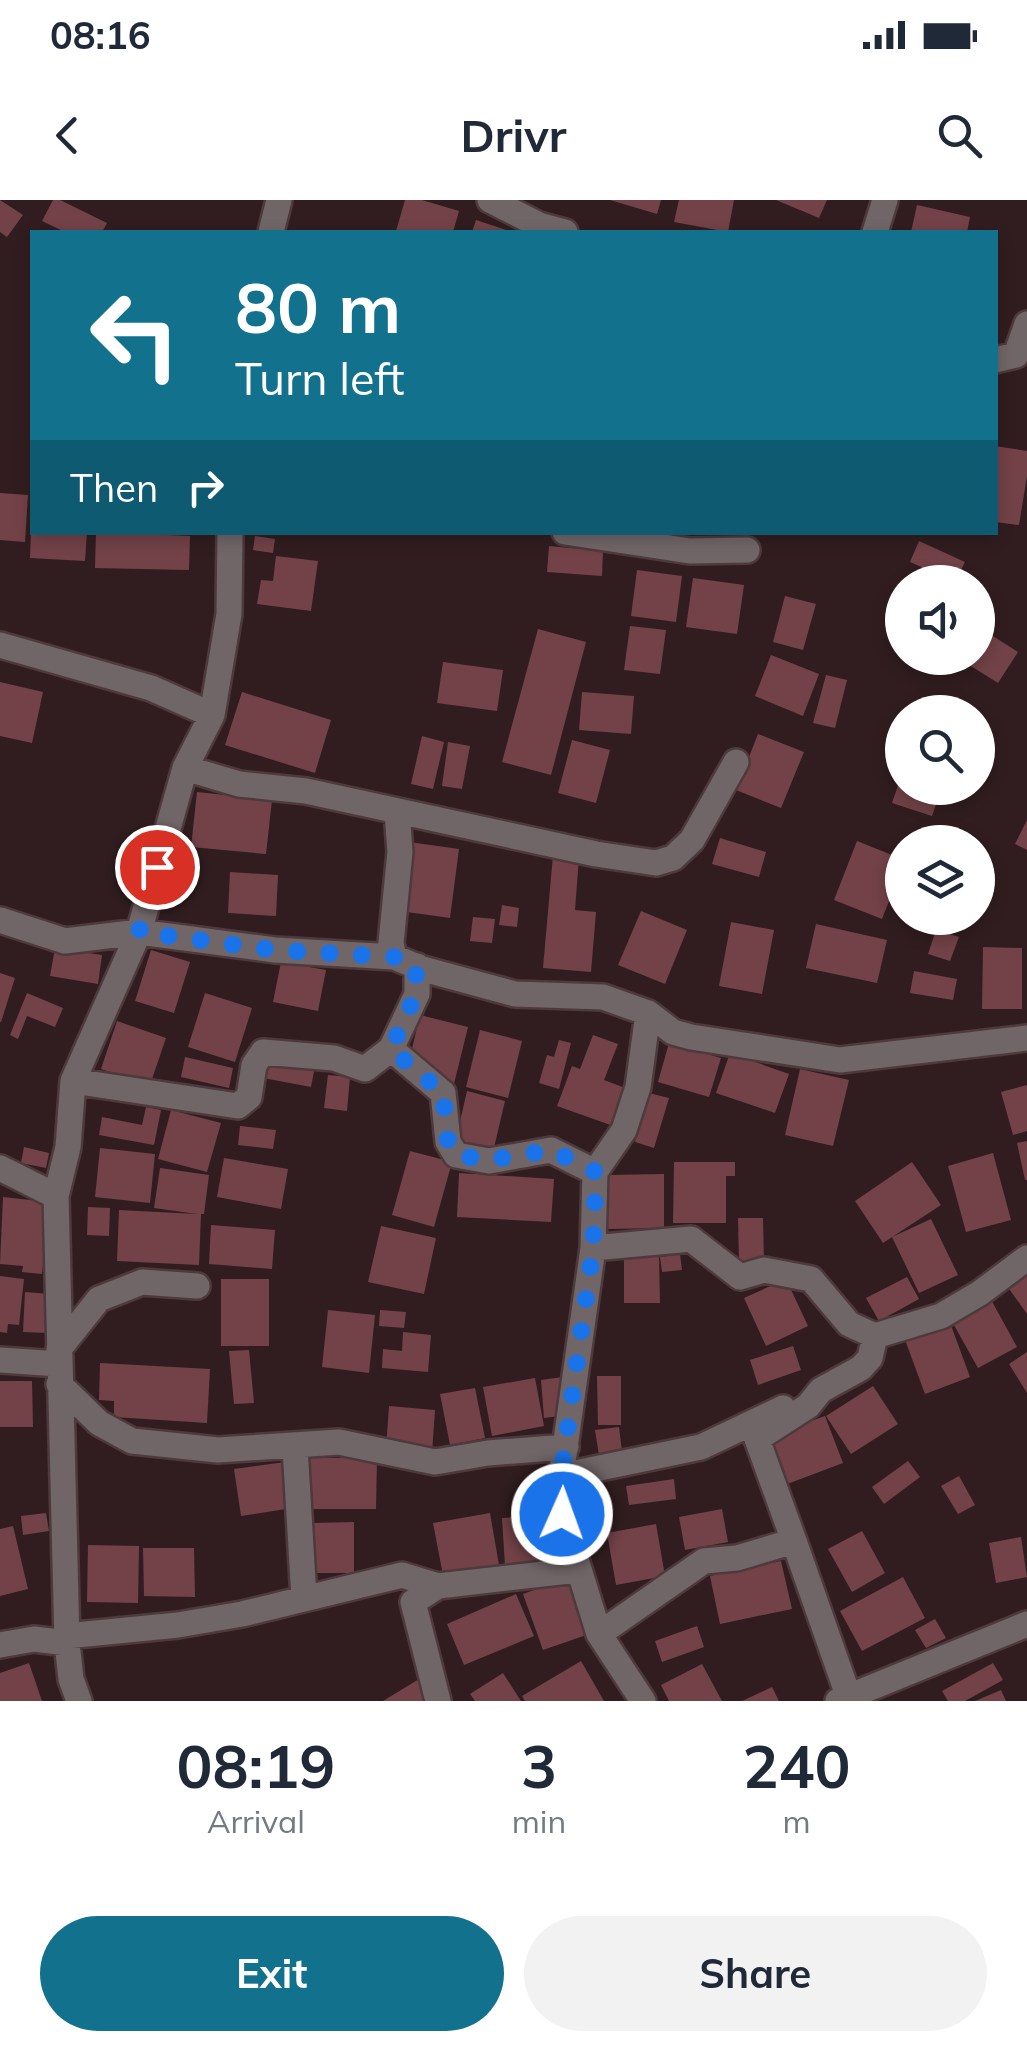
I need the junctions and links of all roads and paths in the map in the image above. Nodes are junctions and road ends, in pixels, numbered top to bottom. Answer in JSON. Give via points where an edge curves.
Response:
{"nodes":[{"id":1,"x":278,"y":200,"type":"edge"},
{"id":2,"x":490,"y":200,"type":"edge"},
{"id":3,"x":885,"y":200,"type":"edge"},
{"id":4,"x":271,"y":230,"type":"edge"},
{"id":5,"x":557,"y":230,"type":"edge"},
{"id":6,"x":877,"y":230,"type":"edge"},
{"id":7,"x":1027,"y":324,"type":"edge"},
{"id":8,"x":998,"y":359,"type":"edge"},
{"id":9,"x":230,"y":535,"type":"edge"},
{"id":10,"x":586,"y":535,"type":"edge"},
{"id":11,"x":747,"y":550,"type":"dead end"},
{"id":12,"x":0,"y":645,"type":"edge"},
{"id":13,"x":212,"y":715,"type":"junction"},
{"id":14,"x":736,"y":762,"type":"dead end"},
{"id":15,"x":184,"y":768,"type":"junction"},
{"id":16,"x":397,"y":811,"type":"junction"},
{"id":17,"x":0,"y":920,"type":"edge"},
{"id":18,"x":139,"y":932,"type":"junction"},
{"id":19,"x":405,"y":962,"type":"junction"},
{"id":20,"x":648,"y":1013,"type":"junction"},
{"id":21,"x":1027,"y":1038,"type":"edge"},
{"id":22,"x":391,"y":1049,"type":"junction"},
{"id":23,"x":73,"y":1080,"type":"junction"},
{"id":24,"x":0,"y":1168,"type":"edge"},
{"id":25,"x":596,"y":1172,"type":"junction"},
{"id":26,"x":56,"y":1196,"type":"junction"},
{"id":27,"x":593,"y":1248,"type":"junction"},
{"id":28,"x":1027,"y":1258,"type":"edge"},
{"id":29,"x":197,"y":1286,"type":"dead end"},
{"id":30,"x":875,"y":1336,"type":"junction"},
{"id":31,"x":0,"y":1360,"type":"edge"},
{"id":32,"x":59,"y":1366,"type":"junction"},
{"id":33,"x":808,"y":1406,"type":"junction"},
{"id":34,"x":566,"y":1446,"type":"junction"},
{"id":35,"x":295,"y":1447,"type":"junction"},
{"id":36,"x":561,"y":1476,"type":"junction"},
{"id":37,"x":794,"y":1540,"type":"junction"},
{"id":38,"x":578,"y":1570,"type":"junction"},
{"id":39,"x":438,"y":1586,"type":"junction"},
{"id":40,"x":304,"y":1598,"type":"junction"},
{"id":41,"x":1027,"y":1624,"type":"edge"},
{"id":42,"x":599,"y":1634,"type":"junction"},
{"id":43,"x":67,"y":1639,"type":"junction"},
{"id":44,"x":0,"y":1645,"type":"edge"},
{"id":45,"x":843,"y":1698,"type":"edge"},
{"id":46,"x":79,"y":1701,"type":"edge"},
{"id":47,"x":438,"y":1701,"type":"edge"},
{"id":48,"x":643,"y":1701,"type":"edge"}],
"edges":[{"from":1,"to":4,"type":"street"},
{"from":2,"to":5,"type":"street"},
{"from":3,"to":6,"type":"street"},
{"from":7,"to":8,"type":"street","via":[[1016,355]]},
{"from":9,"to":13,"type":"street","via":[[228,614]]},
{"from":10,"to":11,"type":"street","via":[[690,551]]},
{"from":12,"to":13,"type":"street","via":[[150,688]]},
{"from":13,"to":15,"type":"street"},
{"from":14,"to":16,"type":"street","via":[[692,840],[656,864]]},
{"from":15,"to":16,"type":"street"},
{"from":15,"to":18,"type":"street"},
{"from":16,"to":19,"type":"street","via":[[391,943]]},
{"from":17,"to":18,"type":"street","via":[[65,941]]},
{"from":18,"to":19,"type":"street"},
{"from":18,"to":23,"type":"street"},
{"from":19,"to":20,"type":"street","via":[[515,994],[603,997]]},
{"from":19,"to":22,"type":"street","via":[[416,994]]},
{"from":20,"to":21,"type":"street","via":[[691,1037],[840,1060]]},
{"from":20,"to":25,"type":"street","via":[[638,1087],[624,1130]]},
{"from":22,"to":23,"type":"street","via":[[365,1069],[334,1058],[263,1052],[249,1097],[238,1106]]},
{"from":22,"to":25,"type":"street","via":[[443,1093],[448,1142],[456,1155],[489,1160],[551,1150]]},
{"from":23,"to":26,"type":"street"},
{"from":24,"to":26,"type":"street"},
{"from":25,"to":27,"type":"street"},
{"from":26,"to":32,"type":"street"},
{"from":27,"to":30,"type":"street","via":[[692,1239],[740,1277],[764,1270],[811,1279],[849,1324]]},
{"from":27,"to":34,"type":"street"},
{"from":28,"to":30,"type":"street","via":[[941,1316]]},
{"from":29,"to":32,"type":"street","via":[[142,1282],[99,1299]]},
{"from":30,"to":33,"type":"street","via":[[861,1368],[821,1390]]},
{"from":31,"to":32,"type":"street"},
{"from":32,"to":35,"type":"street","via":[[99,1423],[132,1440],[218,1450]]},
{"from":32,"to":43,"type":"street"},
{"from":33,"to":36,"type":"street","via":[[780,1409],[701,1446]]},
{"from":33,"to":37,"type":"street","via":[[757,1439]]},
{"from":34,"to":35,"type":"street","via":[[435,1462],[339,1442]]},
{"from":34,"to":36,"type":"street"},
{"from":35,"to":40,"type":"street"},
{"from":36,"to":38,"type":"street","via":[[562,1514]]},
{"from":37,"to":42,"type":"street","via":[[704,1561]]},
{"from":37,"to":45,"type":"street"},
{"from":38,"to":39,"type":"street"},
{"from":38,"to":42,"type":"street"},
{"from":39,"to":40,"type":"street","via":[[402,1575]]},
{"from":39,"to":47,"type":"street","via":[[413,1602]]},
{"from":40,"to":43,"type":"street","via":[[178,1625]]},
{"from":41,"to":45,"type":"street"},
{"from":42,"to":48,"type":"street"},
{"from":43,"to":44,"type":"street"},
{"from":43,"to":46,"type":"street"}]}
